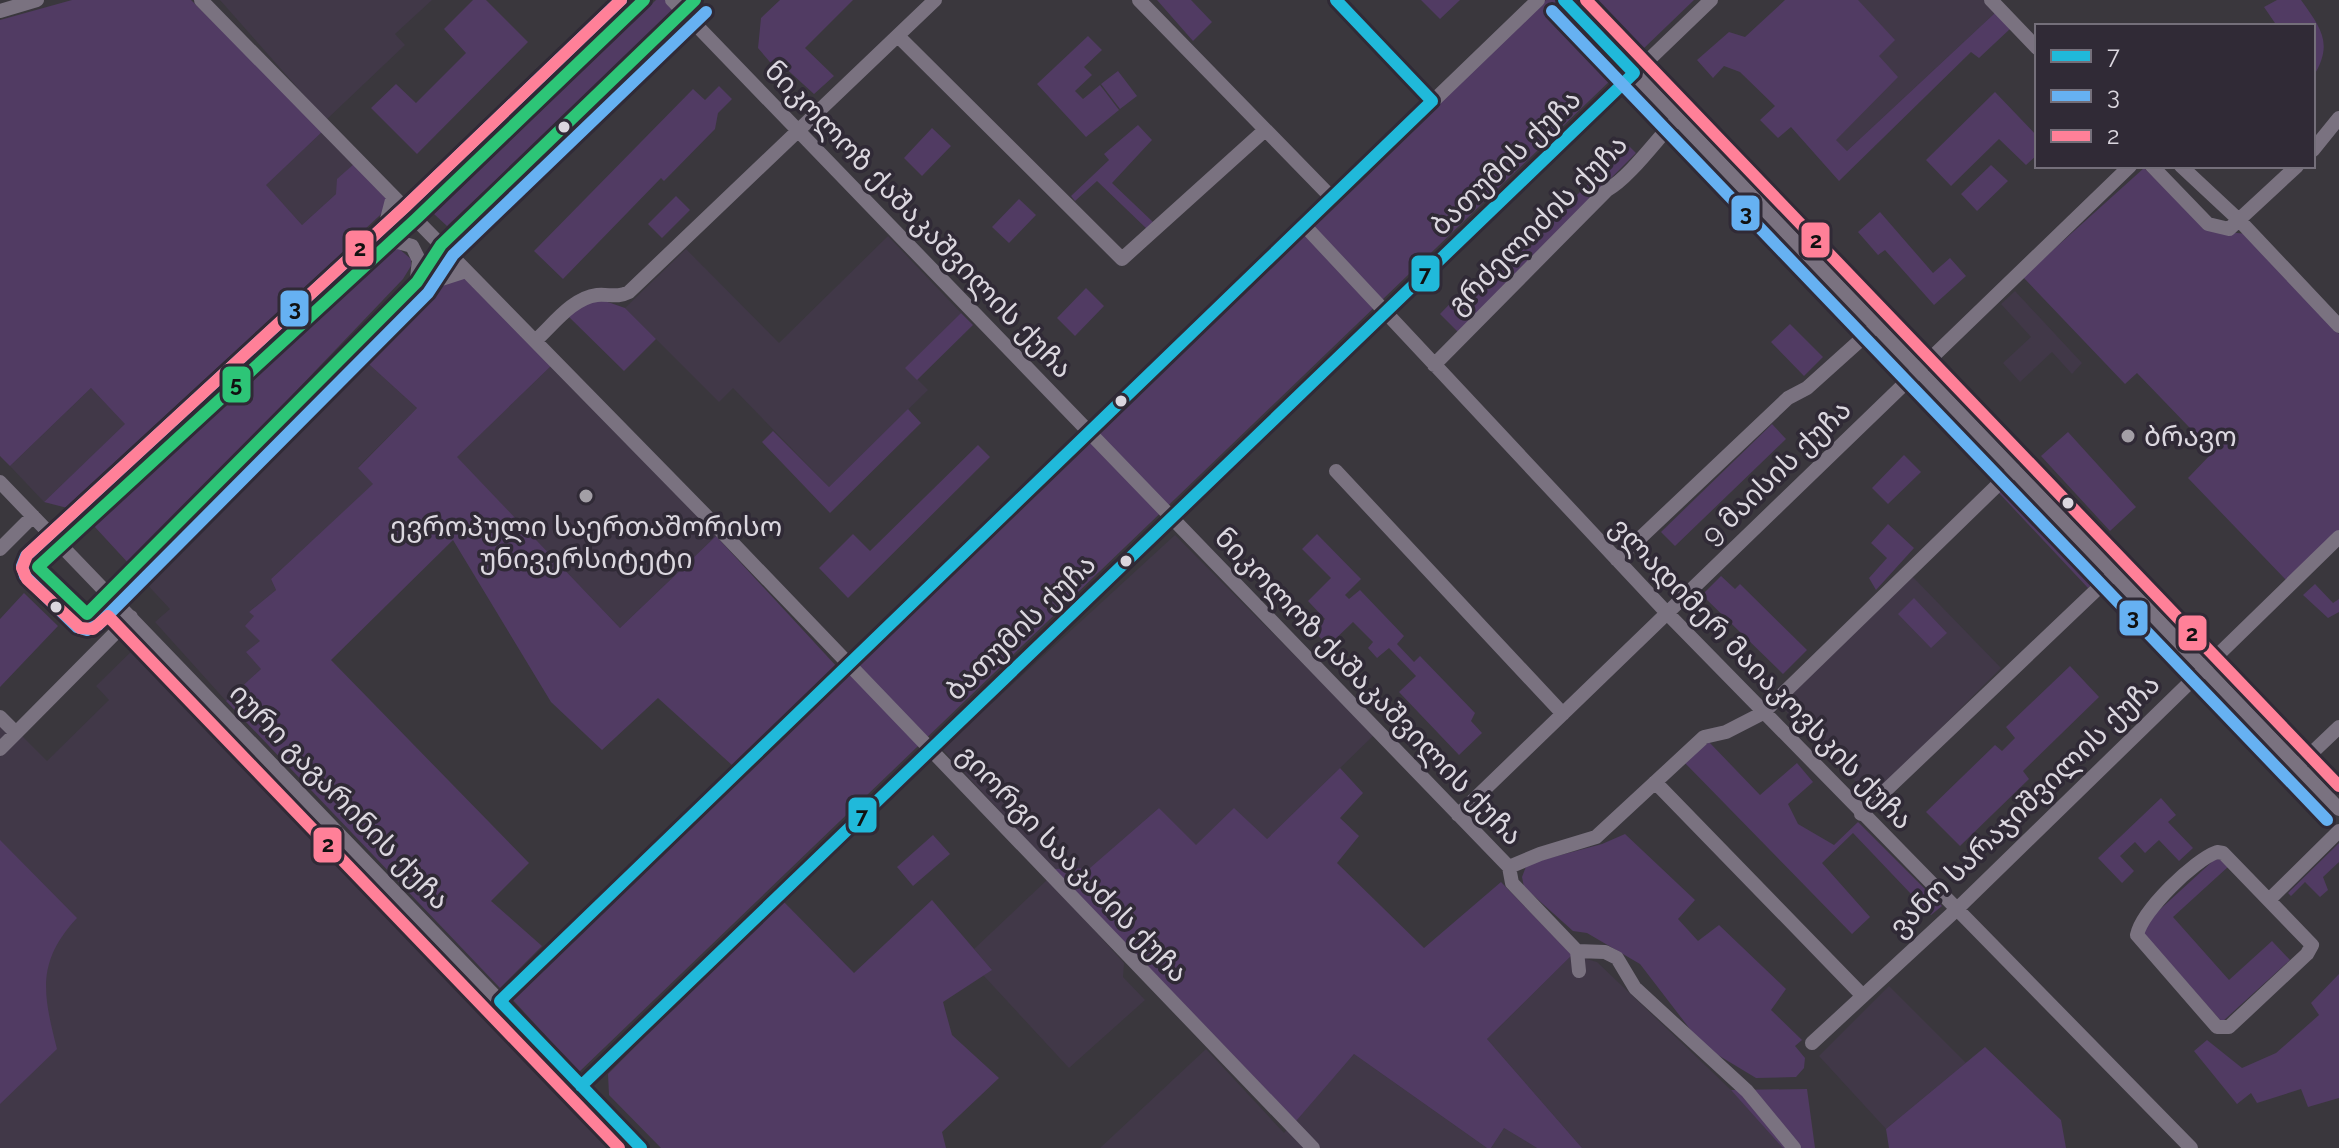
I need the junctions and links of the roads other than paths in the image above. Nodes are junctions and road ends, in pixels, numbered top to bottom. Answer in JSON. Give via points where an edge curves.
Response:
{"nodes":[{"id":1,"x":37,"y":0,"type":"edge"},
{"id":2,"x":201,"y":0,"type":"edge"},
{"id":3,"x":644,"y":0,"type":"edge"},
{"id":4,"x":672,"y":0,"type":"edge"},
{"id":5,"x":695,"y":0,"type":"edge"},
{"id":6,"x":935,"y":0,"type":"edge"},
{"id":7,"x":1139,"y":0,"type":"edge"},
{"id":8,"x":1336,"y":0,"type":"edge"},
{"id":9,"x":1538,"y":0,"type":"edge"},
{"id":10,"x":1564,"y":0,"type":"edge"},
{"id":11,"x":1711,"y":0,"type":"edge"},
{"id":12,"x":2000,"y":3,"type":"edge"},
{"id":13,"x":0,"y":11,"type":"edge"},
{"id":14,"x":683,"y":12,"type":"junction"},
{"id":15,"x":898,"y":36,"type":"junction"},
{"id":16,"x":2035,"y":46,"type":"edge"},
{"id":17,"x":1634,"y":73,"type":"junction"},
{"id":18,"x":1432,"y":101,"type":"junction"},
{"id":19,"x":1677,"y":118,"type":"junction"},
{"id":20,"x":2339,"y":118,"type":"edge"},
{"id":21,"x":1265,"y":130,"type":"junction"},
{"id":22,"x":799,"y":132,"type":"junction"},
{"id":23,"x":2315,"y":148,"type":"edge"},
{"id":24,"x":2128,"y":168,"type":"edge"},
{"id":25,"x":2154,"y":168,"type":"edge"},
{"id":26,"x":2183,"y":168,"type":"edge"},
{"id":27,"x":2295,"y":168,"type":"edge"},
{"id":28,"x":393,"y":196,"type":"junction"},
{"id":29,"x":1332,"y":198,"type":"junction"},
{"id":30,"x":416,"y":219,"type":"junction"},
{"id":31,"x":2240,"y":221,"type":"junction"},
{"id":32,"x":1304,"y":225,"type":"junction"},
{"id":33,"x":441,"y":245,"type":"junction"},
{"id":34,"x":382,"y":248,"type":"junction"},
{"id":35,"x":466,"y":271,"type":"junction"},
{"id":36,"x":413,"y":286,"type":"junction"},
{"id":37,"x":1385,"y":313,"type":"junction"},
{"id":38,"x":1876,"y":326,"type":"junction"},
{"id":39,"x":2339,"y":326,"type":"edge"},
{"id":40,"x":535,"y":341,"type":"junction"},
{"id":41,"x":1434,"y":365,"type":"junction"},
{"id":42,"x":1919,"y":370,"type":"junction"},
{"id":43,"x":1089,"y":433,"type":"junction"},
{"id":44,"x":2014,"y":469,"type":"junction"},
{"id":45,"x":1336,"y":471,"type":"dead end"},
{"id":46,"x":0,"y":482,"type":"edge"},
{"id":47,"x":33,"y":516,"type":"junction"},
{"id":48,"x":1171,"y":519,"type":"junction"},
{"id":49,"x":2339,"y":537,"type":"edge"},
{"id":50,"x":59,"y":545,"type":"junction"},
{"id":51,"x":0,"y":549,"type":"edge"},
{"id":52,"x":1617,"y":560,"type":"junction"},
{"id":53,"x":2113,"y":574,"type":"junction"},
{"id":54,"x":108,"y":593,"type":"junction"},
{"id":55,"x":1667,"y":613,"type":"junction"},
{"id":56,"x":131,"y":617,"type":"junction"},
{"id":57,"x":847,"y":666,"type":"junction"},
{"id":58,"x":2203,"y":667,"type":"junction"},
{"id":59,"x":1763,"y":713,"type":"junction"},
{"id":60,"x":1563,"y":714,"type":"junction"},
{"id":61,"x":0,"y":717,"type":"edge"},
{"id":62,"x":2339,"y":727,"type":"edge"},
{"id":63,"x":16,"y":733,"type":"junction"},
{"id":64,"x":0,"y":749,"type":"edge"},
{"id":65,"x":929,"y":750,"type":"junction"},
{"id":66,"x":2298,"y":766,"type":"junction"},
{"id":67,"x":1655,"y":782,"type":"junction"},
{"id":68,"x":2339,"y":809,"type":"edge"},
{"id":69,"x":1861,"y":814,"type":"junction"},
{"id":70,"x":1458,"y":815,"type":"junction"},
{"id":71,"x":2339,"y":831,"type":"edge"},
{"id":72,"x":1509,"y":867,"type":"junction"},
{"id":73,"x":2269,"y":900,"type":"junction"},
{"id":74,"x":1956,"y":910,"type":"junction"},
{"id":75,"x":1577,"y":951,"type":"junction"},
{"id":76,"x":1579,"y":971,"type":"dead end"},
{"id":77,"x":1862,"y":995,"type":"junction"},
{"id":78,"x":500,"y":1001,"type":"junction"},
{"id":79,"x":1812,"y":1043,"type":"dead end"},
{"id":80,"x":581,"y":1086,"type":"junction"},
{"id":81,"x":641,"y":1148,"type":"edge"},
{"id":82,"x":1313,"y":1148,"type":"edge"},
{"id":83,"x":1794,"y":1148,"type":"edge"},
{"id":84,"x":2191,"y":1148,"type":"edge"}],
"edges":[{"from":1,"to":13,"type":"street"},
{"from":2,"to":28,"type":"street","name":"გიორგი სააკაძის ქუჩა"},
{"from":3,"to":30,"type":"street"},
{"from":4,"to":14,"type":"street","name":"ნიკოლოზ ქაშაკაშვილის ქუჩა"},
{"from":5,"to":14,"type":"street"},
{"from":6,"to":15,"type":"street"},
{"from":7,"to":21,"type":"street"},
{"from":8,"to":18,"type":"street"},
{"from":9,"to":18,"type":"street"},
{"from":10,"to":17,"type":"street"},
{"from":11,"to":17,"type":"street","name":"ბათუმის ქუჩა"},
{"from":12,"to":16,"type":"street"},
{"from":14,"to":22,"type":"street","name":"ნიკოლოზ ქაშაკაშვილის ქუჩა"},
{"from":14,"to":33,"type":"street"},
{"from":15,"to":21,"type":"street","via":[[1122,259]]},
{"from":15,"to":22,"type":"street"},
{"from":17,"to":19,"type":"street"},
{"from":17,"to":37,"type":"street","name":"ბათუმის ქუჩა"},
{"from":18,"to":29,"type":"street"},
{"from":19,"to":38,"type":"street"},
{"from":19,"to":41,"type":"street","name":"გრძელიძის ქუჩა","via":[[1621,182],[1607,190]]},
{"from":20,"to":23,"type":"street"},
{"from":21,"to":29,"type":"street"},
{"from":22,"to":40,"type":"street","via":[[629,292],[580,301]]},
{"from":22,"to":43,"type":"street","name":"ნიკოლოზ ქაშაკაშვილის ქუჩა"},
{"from":24,"to":42,"type":"street","name":"9 მაისის ქუჩა"},
{"from":25,"to":31,"type":"street","via":[[2215,228],[2229,229]]},
{"from":26,"to":31,"type":"street"},
{"from":27,"to":31,"type":"street"},
{"from":28,"to":30,"type":"street","name":"გიორგი სააკაძის ქუჩა"},
{"from":28,"to":34,"type":"street"},
{"from":29,"to":32,"type":"street"},
{"from":30,"to":33,"type":"street","name":"გიორგი სააკაძის ქუჩა"},
{"from":30,"to":34,"type":"street"},
{"from":31,"to":39,"type":"street"},
{"from":32,"to":37,"type":"street","name":"ვლადიმერ მაიაკოვსკის ქუჩა"},
{"from":32,"to":43,"type":"street"},
{"from":33,"to":35,"type":"street","name":"გიორგი სააკაძის ქუჩა"},
{"from":33,"to":36,"type":"street"},
{"from":34,"to":36,"type":"street","via":[[406,243],[418,252]]},
{"from":34,"to":50,"type":"street"},
{"from":35,"to":36,"type":"street"},
{"from":35,"to":40,"type":"street","name":"გიორგი სააკაძის ქუჩა"},
{"from":36,"to":54,"type":"street"},
{"from":37,"to":41,"type":"street","name":"ვლადიმერ მაიაკოვსკის ქუჩა"},
{"from":37,"to":48,"type":"street","name":"ბათუმის ქუჩა"},
{"from":38,"to":42,"type":"street"},
{"from":38,"to":52,"type":"street","via":[[1807,388],[1788,398]]},
{"from":40,"to":57,"type":"street","name":"გიორგი სააკაძის ქუჩა"},
{"from":41,"to":52,"type":"street","name":"ვლადიმერ მაიაკოვსკის ქუჩა"},
{"from":42,"to":44,"type":"street"},
{"from":42,"to":55,"type":"street","name":"9 მაისის ქუჩა"},
{"from":43,"to":48,"type":"street","name":"ნიკოლოზ ქაშაკაშვილის ქუჩა"},
{"from":43,"to":57,"type":"street"},
{"from":44,"to":53,"type":"street"},
{"from":44,"to":59,"type":"street"},
{"from":45,"to":60,"type":"street"},
{"from":46,"to":47,"type":"street","name":"იური გაგარინის ქუჩა"},
{"from":47,"to":50,"type":"street","name":"იური გაგარინის ქუჩა"},
{"from":47,"to":51,"type":"street"},
{"from":48,"to":65,"type":"street","name":"ბათუმის ქუჩა"},
{"from":48,"to":70,"type":"street","name":"ნიკოლოზ ქაშაკაშვილის ქუჩა"},
{"from":49,"to":58,"type":"street","name":"ვანო სარაჯიშვილის ქუჩა"},
{"from":50,"to":54,"type":"street","name":"იური გაგარინის ქუჩა"},
{"from":52,"to":55,"type":"street","name":"ვლადიმერ მაიაკოვსკის ქუჩა"},
{"from":53,"to":58,"type":"street"},
{"from":53,"to":69,"type":"street"},
{"from":54,"to":56,"type":"street","name":"იური გაგარინის ქუჩა"},
{"from":55,"to":59,"type":"street","name":"ვლადიმერ მაიაკოვსკის ქუჩა"},
{"from":55,"to":60,"type":"street","name":"9 მაისის ქუჩა"},
{"from":56,"to":63,"type":"street"},
{"from":56,"to":78,"type":"street","name":"იური გაგარინის ქუჩა"},
{"from":57,"to":65,"type":"street","name":"გიორგი სააკაძის ქუჩა"},
{"from":57,"to":78,"type":"street"},
{"from":58,"to":66,"type":"street"},
{"from":58,"to":74,"type":"street","name":"ვანო სარაჯიშვილის ქუჩა"},
{"from":59,"to":67,"type":"street","via":[[1704,737]]},
{"from":59,"to":69,"type":"street","name":"ვლადიმერ მაიაკოვსკის ქუჩა"},
{"from":60,"to":70,"type":"street","name":"9 მაისის ქუჩა"},
{"from":61,"to":63,"type":"street"},
{"from":62,"to":66,"type":"street"},
{"from":63,"to":64,"type":"street"},
{"from":65,"to":80,"type":"street","name":"ბათუმის ქუჩა"},
{"from":65,"to":82,"type":"street","name":"გიორგი სააკაძის ქუჩა"},
{"from":66,"to":68,"type":"street"},
{"from":67,"to":72,"type":"street","via":[[1596,837]]},
{"from":67,"to":77,"type":"street"},
{"from":69,"to":74,"type":"street","name":"ვლადიმერ მაიაკოვსკის ქუჩა"},
{"from":70,"to":72,"type":"street","name":"ნიკოლოზ ქაშაკაშვილის ქუჩა"},
{"from":71,"to":73,"type":"street"},
{"from":72,"to":75,"type":"street","name":"ნიკოლოზ ქაშაკაშვილის ქუჩა","via":[[1512,883]]},
{"from":73,"to":73,"type":"street","via":[[2217,852],[2193,867],[2139,926],[2142,944],[2217,1027],[2229,1027],[2312,945]]},
{"from":74,"to":77,"type":"street","name":"ვანო სარაჯიშვილის ქუჩა"},
{"from":74,"to":84,"type":"street","name":"ვლადიმერ მაიაკოვსკის ქუჩა"},
{"from":75,"to":76,"type":"street"},
{"from":75,"to":83,"type":"street","via":[[1617,958],[1635,988],[1747,1091]]},
{"from":77,"to":79,"type":"street","name":"ვანო სარაჯიშვილის ქუჩა"},
{"from":78,"to":80,"type":"street","name":"იური გაგარინის ქუჩა"},
{"from":80,"to":81,"type":"street","name":"იური გაგარინის ქუჩა"}]}
